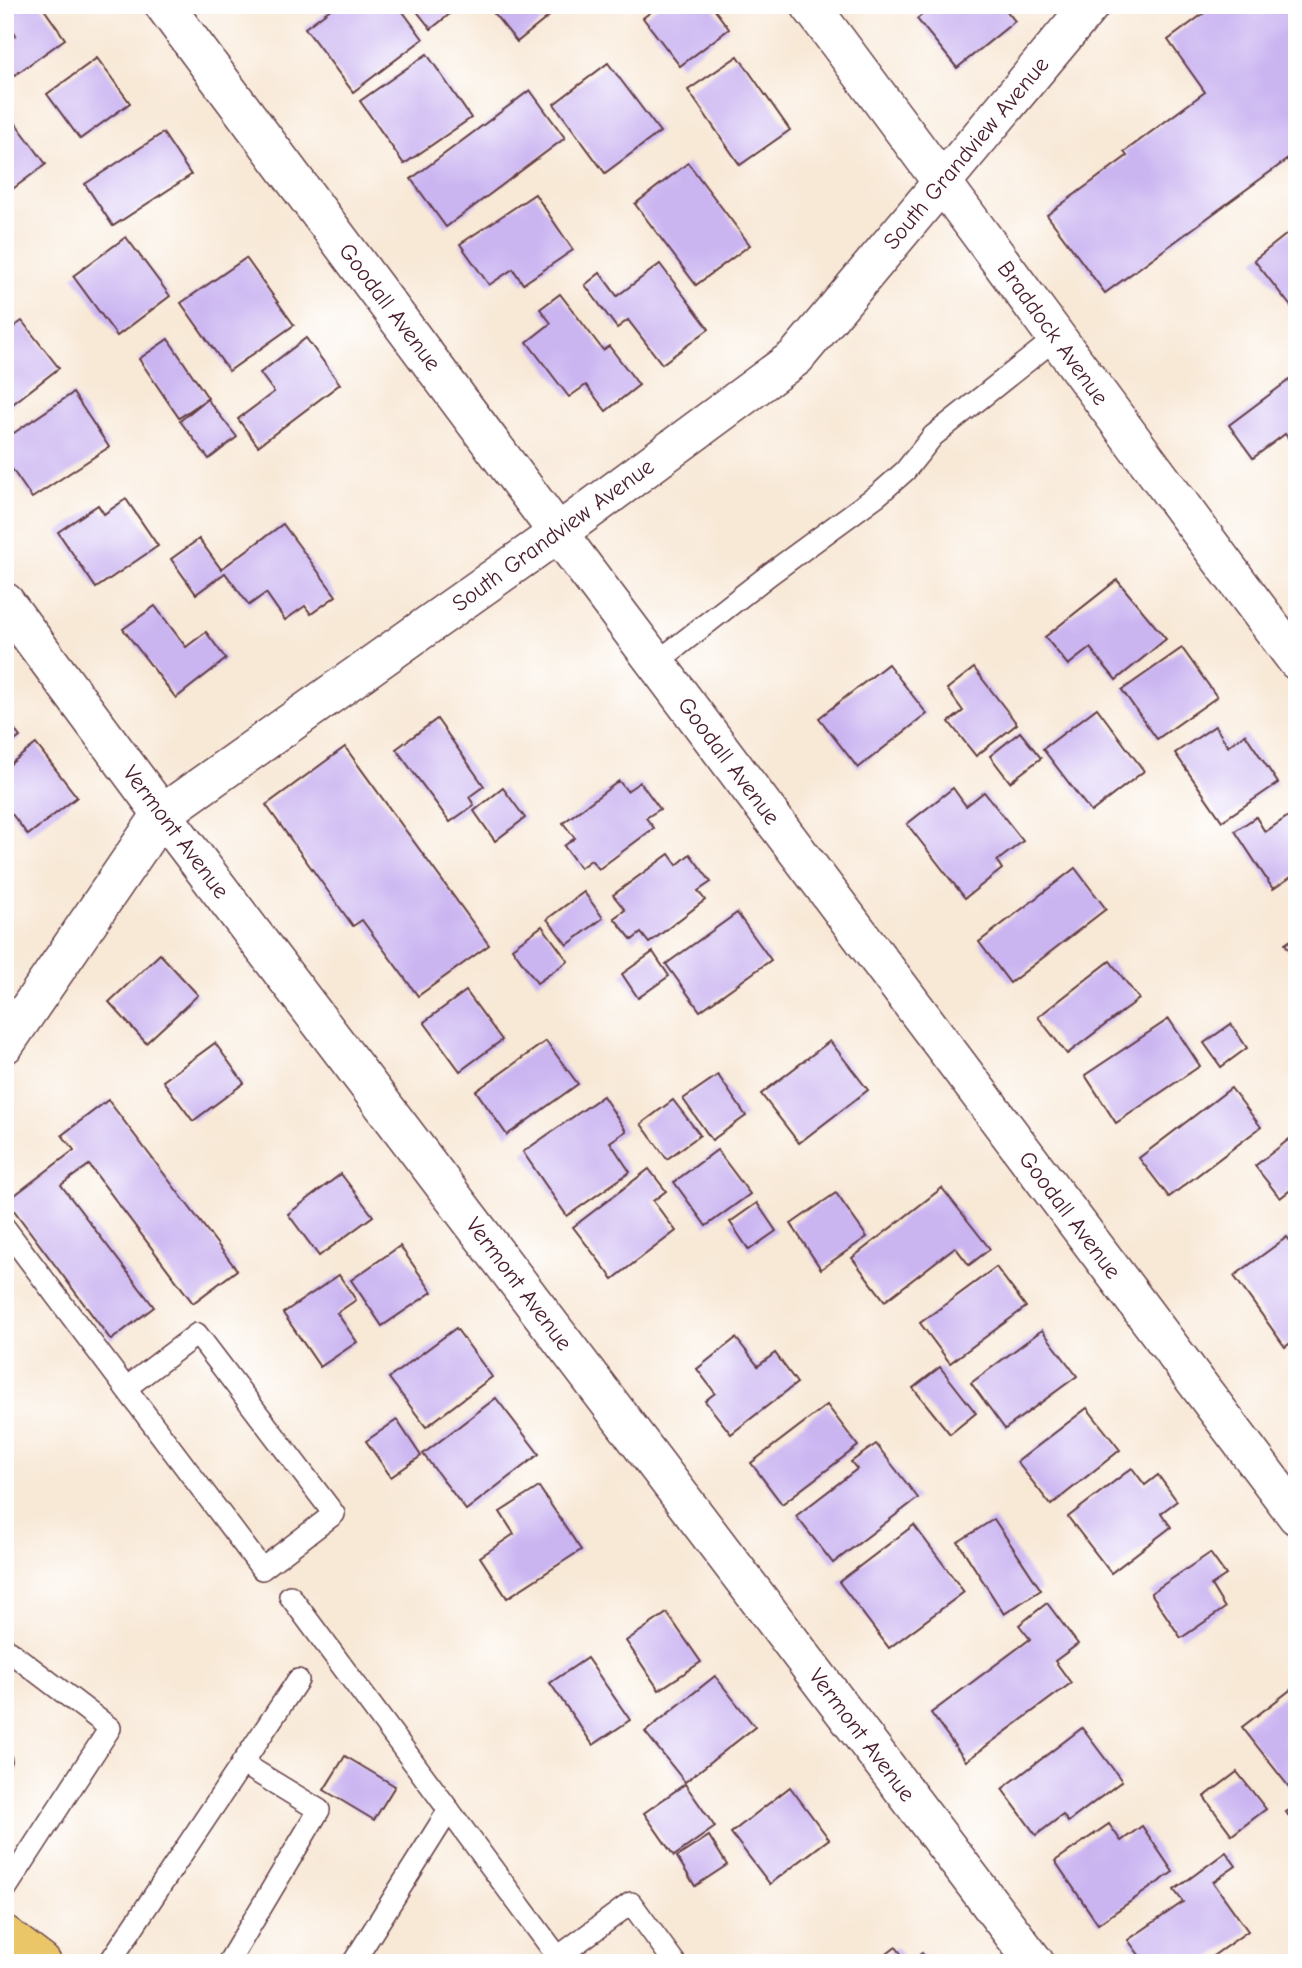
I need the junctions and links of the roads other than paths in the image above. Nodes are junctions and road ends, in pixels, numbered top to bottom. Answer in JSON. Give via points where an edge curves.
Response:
{"nodes":[{"id":1,"x":164,"y":5,"type":"edge"},
{"id":2,"x":810,"y":5,"type":"edge"},
{"id":3,"x":1090,"y":5,"type":"edge"},
{"id":4,"x":942,"y":181,"type":"junction"},
{"id":5,"x":1056,"y":338,"type":"junction"},
{"id":6,"x":558,"y":533,"type":"junction"},
{"id":7,"x":5,"y":602,"type":"edge"},
{"id":8,"x":1297,"y":661,"type":"edge"},
{"id":9,"x":656,"y":663,"type":"junction"},
{"id":10,"x":162,"y":814,"type":"junction"},
{"id":11,"x":5,"y":1044,"type":"edge"},
{"id":12,"x":5,"y":1228,"type":"edge"},
{"id":13,"x":126,"y":1388,"type":"junction"},
{"id":14,"x":1297,"y":1516,"type":"edge"},
{"id":15,"x":290,"y":1596,"type":"dead end"},
{"id":16,"x":5,"y":1648,"type":"edge"},
{"id":17,"x":298,"y":1681,"type":"dead end"},
{"id":18,"x":242,"y":1763,"type":"junction"},
{"id":19,"x":449,"y":1810,"type":"junction"},
{"id":20,"x":5,"y":1890,"type":"edge"},
{"id":21,"x":5,"y":1935,"type":"edge"},
{"id":22,"x":560,"y":1960,"type":"edge"},
{"id":23,"x":42,"y":1963,"type":"edge"},
{"id":24,"x":109,"y":1963,"type":"edge"},
{"id":25,"x":228,"y":1963,"type":"edge"},
{"id":26,"x":353,"y":1963,"type":"edge"},
{"id":27,"x":675,"y":1963,"type":"edge"},
{"id":28,"x":1035,"y":1963,"type":"edge"}],
"edges":[{"from":1,"to":6,"type":"street","name":"Goodall Avenue"},
{"from":2,"to":4,"type":"street","name":"Braddock Avenue"},
{"from":3,"to":4,"type":"street","name":"South Grandview Avenue"},
{"from":4,"to":5,"type":"street","name":"Braddock Avenue"},
{"from":4,"to":6,"type":"street","name":"South Grandview Avenue","via":[[796,358]]},
{"from":5,"to":8,"type":"street","name":"Braddock Avenue"},
{"from":5,"to":9,"type":"lane","via":[[933,436],[879,495]]},
{"from":6,"to":9,"type":"street","name":"Goodall Avenue"},
{"from":6,"to":10,"type":"street","name":"South Grandview Avenue"},
{"from":7,"to":10,"type":"street","name":"Vermont Avenue"},
{"from":9,"to":14,"type":"street","name":"Goodall Avenue"},
{"from":10,"to":11,"type":"street","name":"South Grandview Avenue"},
{"from":10,"to":28,"type":"street","name":"Vermont Avenue"},
{"from":12,"to":13,"type":"lane"},
{"from":13,"to":13,"type":"lane","via":[[197,1334],[334,1514],[262,1569]]},
{"from":15,"to":19,"type":"lane"},
{"from":16,"to":20,"type":"lane","via":[[110,1728]]},
{"from":17,"to":18,"type":"lane"},
{"from":18,"to":24,"type":"lane"},
{"from":18,"to":25,"type":"lane","via":[[319,1810]]},
{"from":19,"to":22,"type":"lane"},
{"from":19,"to":26,"type":"lane"},
{"from":21,"to":23,"type":"main road"},
{"from":22,"to":27,"type":"lane","via":[[631,1903]]}]}
